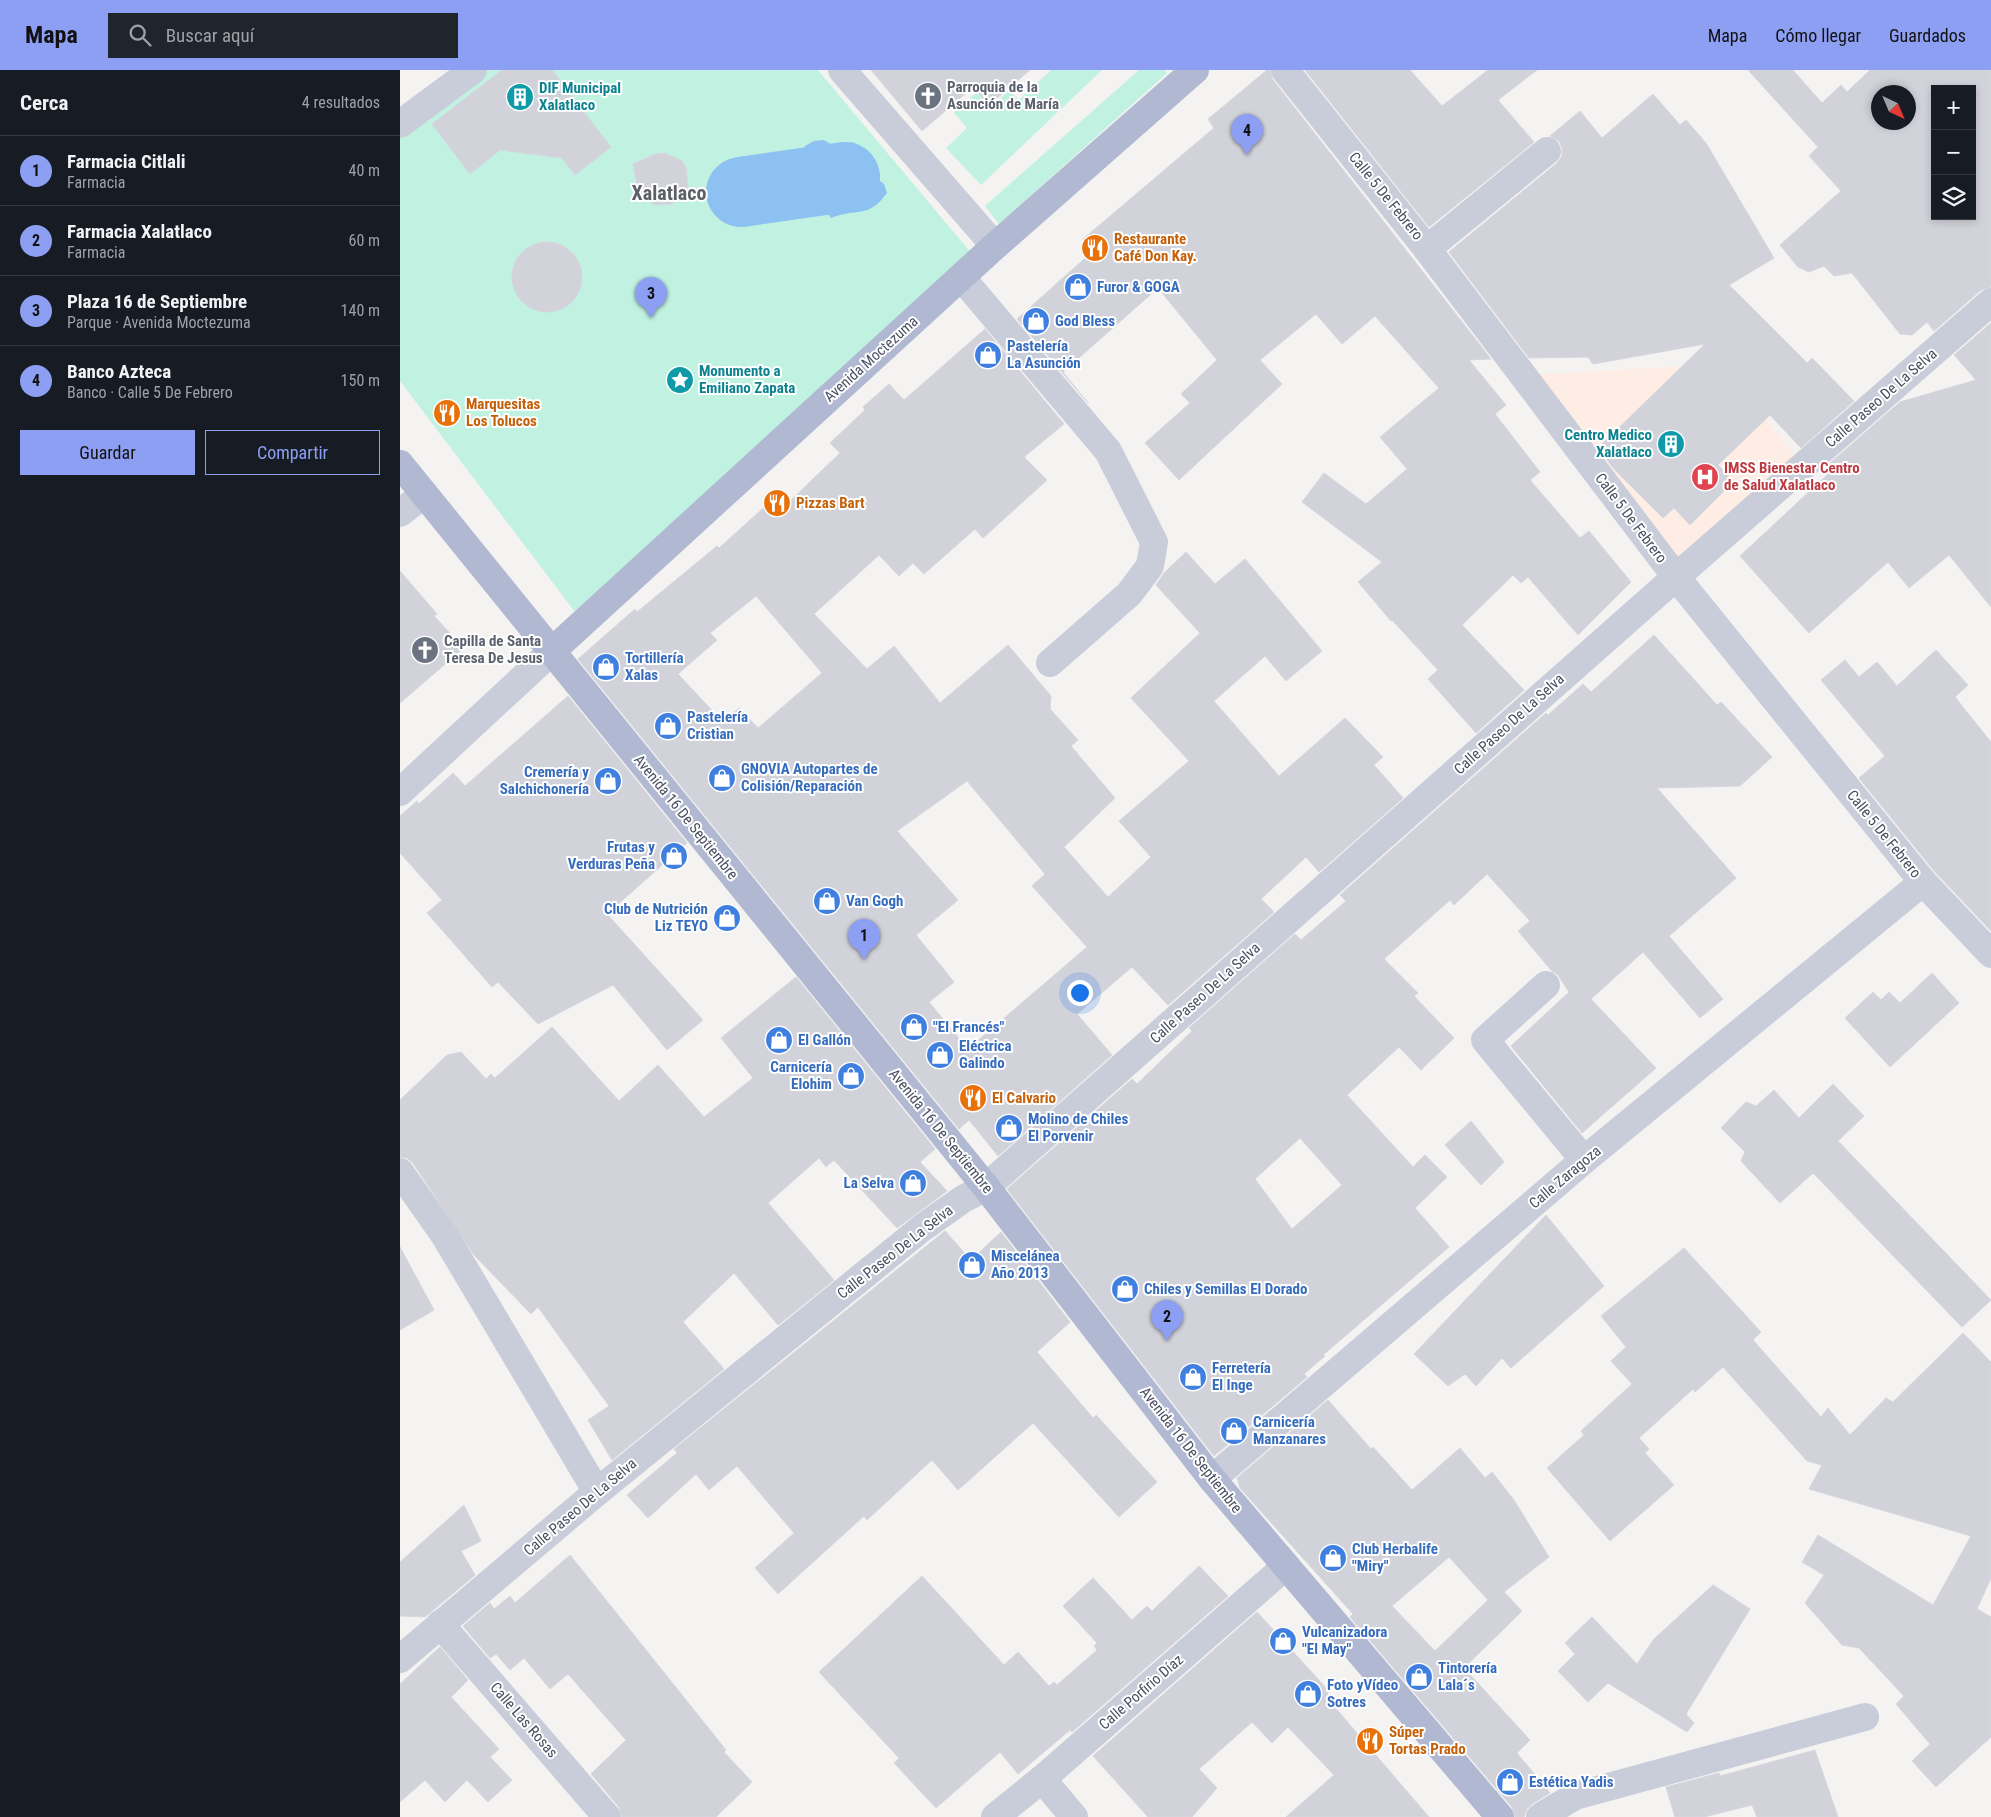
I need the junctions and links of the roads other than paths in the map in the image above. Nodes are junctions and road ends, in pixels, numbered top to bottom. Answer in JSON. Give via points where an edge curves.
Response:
{"nodes":[{"id":1,"x":473,"y":70,"type":"edge"},
{"id":2,"x":842,"y":70,"type":"edge"},
{"id":3,"x":1194,"y":70,"type":"edge"},
{"id":4,"x":1286,"y":70,"type":"edge"},
{"id":5,"x":400,"y":124,"type":"edge"},
{"id":6,"x":1547,"y":151,"type":"dead end"},
{"id":7,"x":995,"y":246,"type":"junction"},
{"id":8,"x":1428,"y":248,"type":"junction"},
{"id":9,"x":961,"y":277,"type":"junction"},
{"id":10,"x":1991,"y":302,"type":"edge"},
{"id":11,"x":400,"y":464,"type":"edge"},
{"id":12,"x":424,"y":494,"type":"junction"},
{"id":13,"x":400,"y":513,"type":"edge"},
{"id":14,"x":1676,"y":577,"type":"junction"},
{"id":15,"x":551,"y":652,"type":"junction"},
{"id":16,"x":1050,"y":663,"type":"dead end"},
{"id":17,"x":400,"y":792,"type":"edge"},
{"id":18,"x":1923,"y":882,"type":"junction"},
{"id":19,"x":1988,"y":944,"type":"edge"},
{"id":20,"x":1546,"y":985,"type":"dead end"},
{"id":21,"x":1584,"y":1160,"type":"junction"},
{"id":22,"x":400,"y":1172,"type":"edge"},
{"id":23,"x":986,"y":1187,"type":"junction"},
{"id":24,"x":1212,"y":1479,"type":"junction"},
{"id":25,"x":597,"y":1492,"type":"junction"},
{"id":26,"x":1286,"y":1566,"type":"junction"},
{"id":27,"x":440,"y":1624,"type":"junction"},
{"id":28,"x":400,"y":1660,"type":"edge"},
{"id":29,"x":1865,"y":1717,"type":"dead end"},
{"id":30,"x":1042,"y":1779,"type":"junction"},
{"id":31,"x":1492,"y":1807,"type":"edge"},
{"id":32,"x":607,"y":1817,"type":"edge"},
{"id":33,"x":995,"y":1817,"type":"edge"},
{"id":34,"x":1074,"y":1817,"type":"edge"},
{"id":35,"x":1540,"y":1817,"type":"edge"}],
"edges":[{"from":1,"to":5,"type":"street"},
{"from":2,"to":7,"type":"street"},
{"from":3,"to":7,"type":"main road","name":"Avenida Moctezuma"},
{"from":4,"to":8,"type":"street","name":"Calle 5 De Febrero"},
{"from":6,"to":8,"type":"street"},
{"from":7,"to":9,"type":"main road","name":"Avenida Moctezuma"},
{"from":8,"to":14,"type":"street","name":"Calle 5 De Febrero"},
{"from":9,"to":15,"type":"main road","name":"Avenida Moctezuma"},
{"from":9,"to":16,"type":"street","via":[[1108,451],[1154,542],[1150,566],[1129,594]]},
{"from":10,"to":14,"type":"street","name":"Calle Paseo De La Selva"},
{"from":11,"to":12,"type":"main road","name":"Avenida 16 De Septiembre"},
{"from":12,"to":13,"type":"street"},
{"from":12,"to":15,"type":"main road","name":"Avenida 16 De Septiembre"},
{"from":14,"to":18,"type":"street","name":"Calle 5 De Febrero"},
{"from":14,"to":23,"type":"street","name":"Calle Paseo De La Selva"},
{"from":15,"to":17,"type":"street"},
{"from":15,"to":23,"type":"main road","name":"Avenida 16 De Septiembre"},
{"from":18,"to":19,"type":"street","name":"Calle 5 De Febrero"},
{"from":18,"to":21,"type":"street","name":"Calle Zaragoza"},
{"from":20,"to":21,"type":"street","via":[[1485,1040]]},
{"from":21,"to":24,"type":"street","name":"Calle Zaragoza"},
{"from":22,"to":25,"type":"street","via":[[445,1236]]},
{"from":23,"to":24,"type":"main road","name":"Avenida 16 De Septiembre"},
{"from":23,"to":25,"type":"street","name":"Calle Paseo De La Selva","via":[[922,1228]]},
{"from":24,"to":26,"type":"main road","name":"Avenida 16 De Septiembre"},
{"from":25,"to":27,"type":"street","name":"Calle Paseo De La Selva"},
{"from":26,"to":30,"type":"street","name":"Calle Porfirio Díaz"},
{"from":26,"to":31,"type":"main road","name":"Avenida 16 De Septiembre"},
{"from":27,"to":28,"type":"street","name":"Calle Paseo De La Selva"},
{"from":27,"to":32,"type":"street","name":"Calle Las Rosas"},
{"from":29,"to":35,"type":"street","via":[[1575,1796]]},
{"from":30,"to":33,"type":"street","name":"Calle Porfirio Díaz"},
{"from":30,"to":34,"type":"street"}]}
